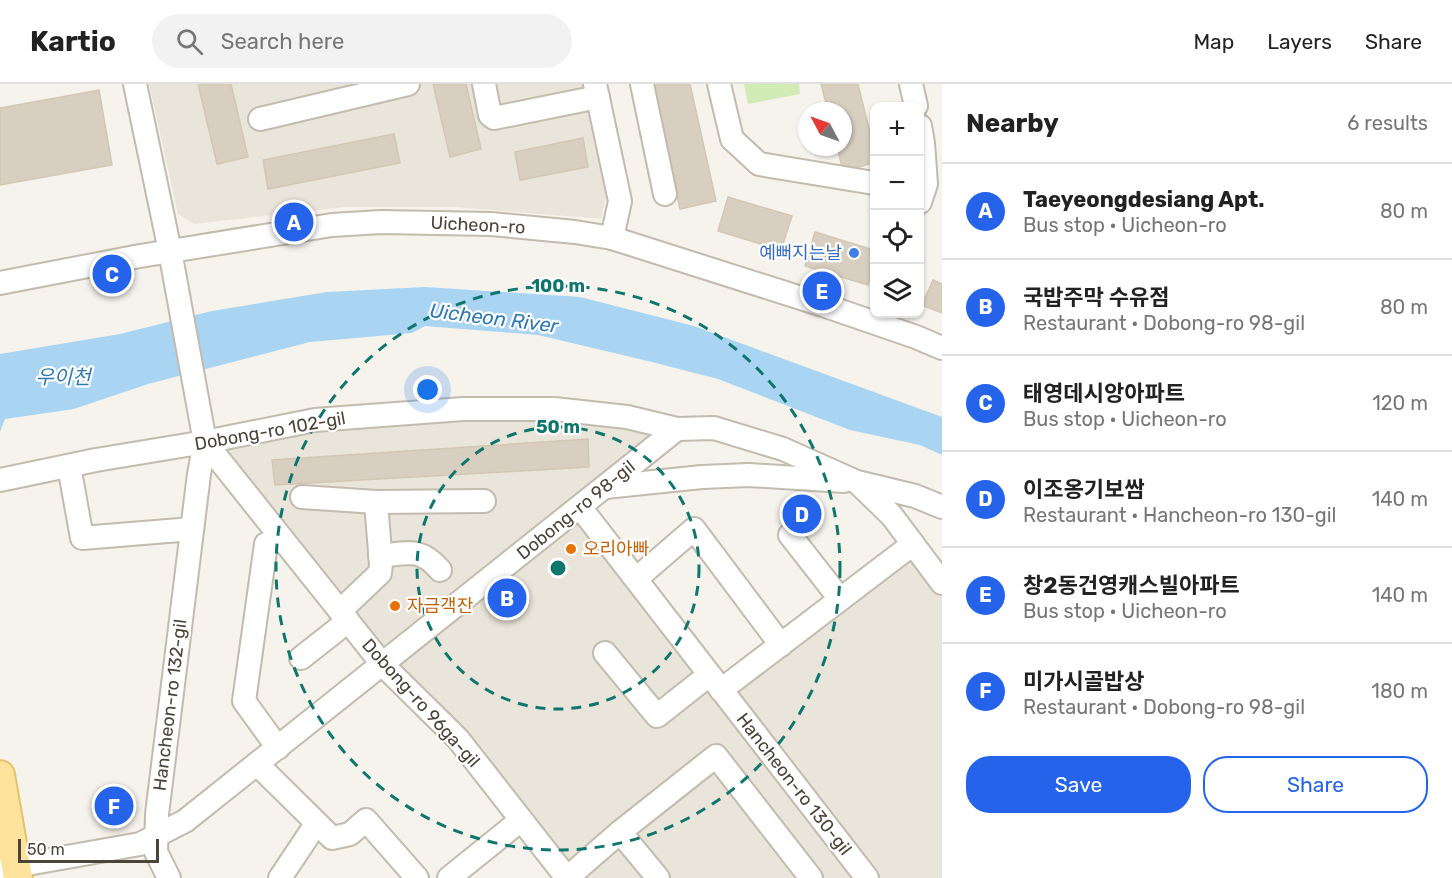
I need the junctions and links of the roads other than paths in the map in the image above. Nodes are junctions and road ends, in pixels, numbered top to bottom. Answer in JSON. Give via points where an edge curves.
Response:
{"nodes":[{"id":1,"x":135,"y":84,"type":"edge"},
{"id":2,"x":408,"y":84,"type":"edge"},
{"id":3,"x":484,"y":84,"type":"edge"},
{"id":4,"x":642,"y":84,"type":"edge"},
{"id":5,"x":719,"y":84,"type":"edge"},
{"id":6,"x":911,"y":84,"type":"edge"},
{"id":7,"x":596,"y":91,"type":"edge"},
{"id":8,"x":915,"y":102,"type":"edge"},
{"id":9,"x":260,"y":119,"type":"dead end"},
{"id":10,"x":923,"y":156,"type":"edge"},
{"id":11,"x":870,"y":182,"type":"edge"},
{"id":12,"x":927,"y":190,"type":"edge"},
{"id":13,"x":665,"y":194,"type":"dead end"},
{"id":14,"x":612,"y":238,"type":"junction"},
{"id":15,"x":170,"y":251,"type":"junction"},
{"id":16,"x":0,"y":283,"type":"edge"},
{"id":17,"x":879,"y":319,"type":"edge"},
{"id":18,"x":942,"y":348,"type":"edge"},
{"id":19,"x":677,"y":429,"type":"junction"},
{"id":20,"x":204,"y":437,"type":"junction"},
{"id":21,"x":69,"y":466,"type":"junction"},
{"id":22,"x":0,"y":480,"type":"edge"},
{"id":23,"x":857,"y":482,"type":"junction"},
{"id":24,"x":605,"y":487,"type":"junction"},
{"id":25,"x":302,"y":497,"type":"dead end"},
{"id":26,"x":484,"y":501,"type":"dead end"},
{"id":27,"x":376,"y":502,"type":"junction"},
{"id":28,"x":580,"y":507,"type":"junction"},
{"id":29,"x":942,"y":507,"type":"edge"},
{"id":30,"x":192,"y":529,"type":"junction"},
{"id":31,"x":790,"y":535,"type":"dead end"},
{"id":32,"x":266,"y":544,"type":"dead end"},
{"id":33,"x":913,"y":544,"type":"junction"},
{"id":34,"x":380,"y":556,"type":"junction"},
{"id":35,"x":440,"y":570,"type":"dead end"},
{"id":36,"x":636,"y":579,"type":"junction"},
{"id":37,"x":942,"y":582,"type":"edge"},
{"id":38,"x":840,"y":599,"type":"junction"},
{"id":39,"x":344,"y":616,"type":"junction"},
{"id":40,"x":781,"y":645,"type":"junction"},
{"id":41,"x":605,"y":653,"type":"dead end"},
{"id":42,"x":301,"y":658,"type":"dead end"},
{"id":43,"x":383,"y":665,"type":"junction"},
{"id":44,"x":715,"y":683,"type":"junction"},
{"id":45,"x":278,"y":748,"type":"junction"},
{"id":46,"x":257,"y":764,"type":"junction"},
{"id":47,"x":0,"y":775,"type":"edge"},
{"id":48,"x":521,"y":820,"type":"junction"},
{"id":49,"x":316,"y":824,"type":"junction"},
{"id":50,"x":620,"y":832,"type":"junction"},
{"id":51,"x":156,"y":837,"type":"junction"},
{"id":52,"x":9,"y":873,"type":"edge"},
{"id":53,"x":562,"y":876,"type":"edge"},
{"id":54,"x":169,"y":878,"type":"edge"},
{"id":55,"x":280,"y":878,"type":"edge"},
{"id":56,"x":417,"y":878,"type":"edge"},
{"id":57,"x":448,"y":878,"type":"edge"},
{"id":58,"x":657,"y":878,"type":"edge"},
{"id":59,"x":811,"y":878,"type":"edge"},
{"id":60,"x":867,"y":878,"type":"edge"}],
"edges":[{"from":1,"to":15,"type":"street"},
{"from":2,"to":9,"type":"street"},
{"from":3,"to":7,"type":"street","via":[[494,118]]},
{"from":4,"to":13,"type":"street"},
{"from":5,"to":11,"type":"street","via":[[732,139],[759,164]]},
{"from":6,"to":8,"type":"street"},
{"from":7,"to":14,"type":"street","via":[[620,201]]},
{"from":10,"to":12,"type":"street"},
{"from":14,"to":15,"type":"street","name":"Uicheon-ro","via":[[491,224],[381,222],[332,225]]},
{"from":14,"to":17,"type":"street","name":"Uicheon-ro"},
{"from":15,"to":16,"type":"street","name":"Uicheon-ro"},
{"from":15,"to":20,"type":"street"},
{"from":17,"to":18,"type":"street","name":"Uicheon-ro"},
{"from":19,"to":20,"type":"street","name":"Dobong-ro 102-gil","via":[[627,417],[554,409],[463,409],[315,420]]},
{"from":19,"to":23,"type":"street","name":"Dobong-ro 102-gil","via":[[714,428],[783,449]]},
{"from":19,"to":24,"type":"street","name":"Dobong-ro 98-gil"},
{"from":20,"to":21,"type":"street","name":"Dobong-ro 102-gil"},
{"from":20,"to":30,"type":"street","name":"Hancheon-ro 132-gil"},
{"from":20,"to":39,"type":"street","name":"Dobong-ro 96ga-gil"},
{"from":21,"to":22,"type":"street","name":"Dobong-ro 102-gil"},
{"from":21,"to":30,"type":"street","via":[[82,538]]},
{"from":23,"to":24,"type":"street","name":"Dobong-ro 102-gil","via":[[749,476]]},
{"from":23,"to":29,"type":"street","name":"Dobong-ro 102-gil"},
{"from":23,"to":33,"type":"street","via":[[892,516]]},
{"from":24,"to":28,"type":"street","name":"Dobong-ro 98-gil"},
{"from":25,"to":27,"type":"street"},
{"from":26,"to":27,"type":"street"},
{"from":27,"to":34,"type":"street"},
{"from":28,"to":36,"type":"street","name":"Hancheon-ro 130-gil"},
{"from":28,"to":43,"type":"street","name":"Dobong-ro 98-gil"},
{"from":30,"to":51,"type":"street","name":"Hancheon-ro 132-gil"},
{"from":31,"to":38,"type":"street"},
{"from":32,"to":45,"type":"street","via":[[244,701]]},
{"from":33,"to":37,"type":"street"},
{"from":33,"to":38,"type":"street"},
{"from":34,"to":35,"type":"street","via":[[421,554]]},
{"from":34,"to":39,"type":"street","via":[[380,573]]},
{"from":36,"to":40,"type":"street","via":[[694,529]]},
{"from":36,"to":44,"type":"street","name":"Hancheon-ro 130-gil"},
{"from":38,"to":40,"type":"street"},
{"from":39,"to":42,"type":"street"},
{"from":39,"to":43,"type":"street","name":"Dobong-ro 96ga-gil"},
{"from":40,"to":44,"type":"street"},
{"from":41,"to":44,"type":"street","via":[[657,716]]},
{"from":43,"to":45,"type":"street","name":"Dobong-ro 98-gil"},
{"from":43,"to":48,"type":"street","name":"Dobong-ro 96ga-gil","via":[[458,739]]},
{"from":44,"to":60,"type":"street","name":"Hancheon-ro 130-gil"},
{"from":45,"to":46,"type":"street","name":"Dobong-ro 98-gil"},
{"from":46,"to":49,"type":"street"},
{"from":46,"to":51,"type":"street","name":"Dobong-ro 98-gil","via":[[185,821]]},
{"from":47,"to":52,"type":"main road"},
{"from":48,"to":53,"type":"street","name":"Dobong-ro 96ga-gil"},
{"from":48,"to":57,"type":"street"},
{"from":49,"to":55,"type":"street"},
{"from":49,"to":56,"type":"street","via":[[332,838],[350,834],[366,820]]},
{"from":50,"to":53,"type":"street"},
{"from":50,"to":58,"type":"street"},
{"from":50,"to":59,"type":"street","via":[[716,756]]},
{"from":51,"to":52,"type":"street","name":"Dobong-ro 98-gil"},
{"from":51,"to":54,"type":"street","name":"Hancheon-ro 132-gil","via":[[156,852]]}]}
